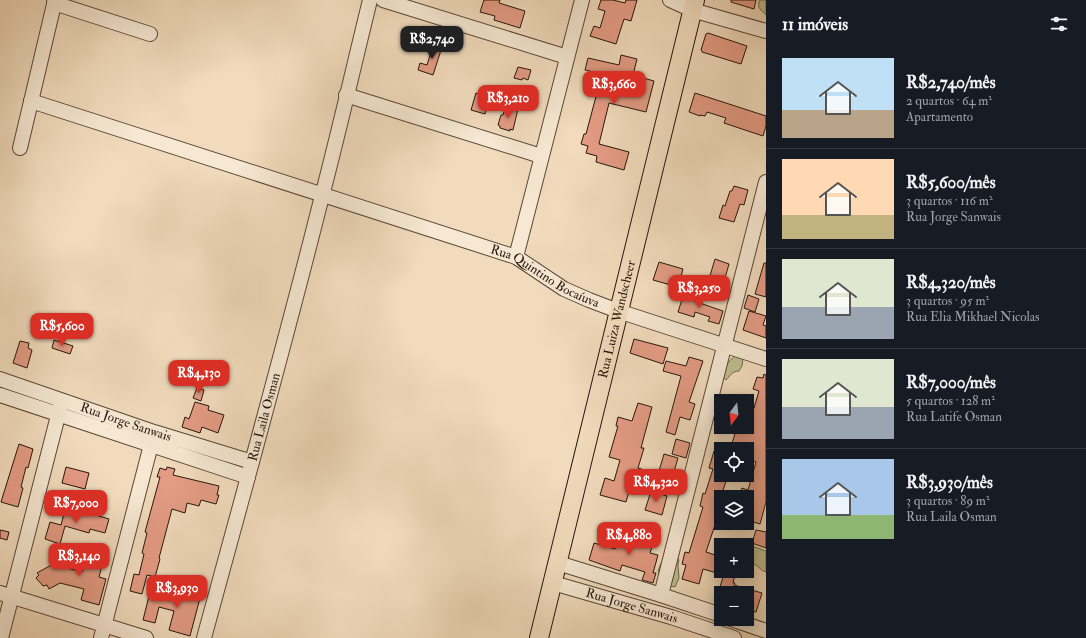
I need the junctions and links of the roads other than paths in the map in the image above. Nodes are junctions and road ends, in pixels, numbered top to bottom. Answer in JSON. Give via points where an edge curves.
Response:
{"nodes":[{"id":1,"x":370,"y":0,"type":"edge"},
{"id":2,"x":383,"y":0,"type":"edge"},
{"id":3,"x":582,"y":0,"type":"edge"},
{"id":4,"x":670,"y":0,"type":"edge"},
{"id":5,"x":55,"y":1,"type":"edge"},
{"id":6,"x":693,"y":5,"type":"edge"},
{"id":7,"x":766,"y":31,"type":"edge"},
{"id":8,"x":150,"y":34,"type":"dead end"},
{"id":9,"x":567,"y":57,"type":"junction"},
{"id":10,"x":346,"y":95,"type":"junction"},
{"id":11,"x":31,"y":101,"type":"junction"},
{"id":12,"x":20,"y":148,"type":"dead end"},
{"id":13,"x":541,"y":156,"type":"junction"},
{"id":14,"x":766,"y":182,"type":"edge"},
{"id":15,"x":323,"y":196,"type":"junction"},
{"id":16,"x":516,"y":257,"type":"junction"},
{"id":17,"x":618,"y":311,"type":"junction"},
{"id":18,"x":725,"y":346,"type":"junction"},
{"id":19,"x":766,"y":359,"type":"edge"},
{"id":20,"x":0,"y":379,"type":"edge"},
{"id":21,"x":0,"y":395,"type":"edge"},
{"id":22,"x":60,"y":407,"type":"junction"},
{"id":23,"x":154,"y":432,"type":"junction"},
{"id":24,"x":150,"y":446,"type":"junction"},
{"id":25,"x":252,"y":462,"type":"junction"},
{"id":26,"x":248,"y":477,"type":"junction"},
{"id":27,"x":558,"y":563,"type":"junction"},
{"id":28,"x":553,"y":583,"type":"junction"},
{"id":29,"x":6,"y":594,"type":"edge"},
{"id":30,"x":661,"y":595,"type":"junction"},
{"id":31,"x":714,"y":613,"type":"edge"},
{"id":32,"x":751,"y":626,"type":"edge"},
{"id":33,"x":766,"y":631,"type":"edge"},
{"id":34,"x":103,"y":632,"type":"edge"},
{"id":35,"x":1,"y":638,"type":"edge"},
{"id":36,"x":146,"y":638,"type":"edge"},
{"id":37,"x":204,"y":638,"type":"edge"},
{"id":38,"x":538,"y":638,"type":"edge"},
{"id":39,"x":734,"y":638,"type":"edge"}],
"edges":[{"from":1,"to":10,"type":"street","name":"Rua Laila Osman"},
{"from":2,"to":9,"type":"street"},
{"from":3,"to":9,"type":"street"},
{"from":4,"to":6,"type":"street"},
{"from":5,"to":8,"type":"street"},
{"from":5,"to":11,"type":"street"},
{"from":6,"to":7,"type":"street"},
{"from":6,"to":17,"type":"main road","name":"Rua Luiza Wandscheer"},
{"from":9,"to":13,"type":"street"},
{"from":10,"to":13,"type":"street"},
{"from":10,"to":15,"type":"street","name":"Rua Laila Osman"},
{"from":11,"to":12,"type":"street"},
{"from":11,"to":15,"type":"street","name":"Rua Quintino Bocaíuva"},
{"from":13,"to":16,"type":"street"},
{"from":14,"to":18,"type":"street"},
{"from":15,"to":16,"type":"street","name":"Rua Quintino Bocaíuva"},
{"from":15,"to":25,"type":"street","name":"Rua Laila Osman"},
{"from":16,"to":17,"type":"street","name":"Rua Quintino Bocaíuva","via":[[564,289]]},
{"from":17,"to":18,"type":"street","name":"Rua Quintino Bocaíuva"},
{"from":17,"to":27,"type":"main road","name":"Rua Luiza Wandscheer"},
{"from":18,"to":19,"type":"street","name":"Rua Quintino Bocaíuva"},
{"from":18,"to":30,"type":"street"},
{"from":20,"to":22,"type":"street","name":"Rua Jorge Sanwais"},
{"from":21,"to":22,"type":"street","name":"Rua Jorge Sanwais"},
{"from":22,"to":23,"type":"street","name":"Rua Jorge Sanwais"},
{"from":22,"to":24,"type":"street","name":"Rua Jorge Sanwais"},
{"from":22,"to":29,"type":"street"},
{"from":23,"to":24,"type":"street"},
{"from":23,"to":25,"type":"street","name":"Rua Jorge Sanwais"},
{"from":24,"to":26,"type":"street","name":"Rua Jorge Sanwais"},
{"from":24,"to":34,"type":"street"},
{"from":25,"to":26,"type":"street","name":"Rua Laila Osman"},
{"from":26,"to":37,"type":"street","name":"Rua Laila Osman"},
{"from":27,"to":28,"type":"main road","name":"Rua Luiza Wandscheer"},
{"from":27,"to":30,"type":"street","name":"Rua Jorge Sanwais"},
{"from":28,"to":38,"type":"main road","name":"Rua Luiza Wandscheer"},
{"from":28,"to":39,"type":"street","name":"Rua Jorge Sanwais"},
{"from":29,"to":34,"type":"street"},
{"from":29,"to":35,"type":"street"},
{"from":30,"to":31,"type":"street","name":"Rua Jorge Sanwais"},
{"from":32,"to":33,"type":"street"},
{"from":34,"to":36,"type":"street"}]}
